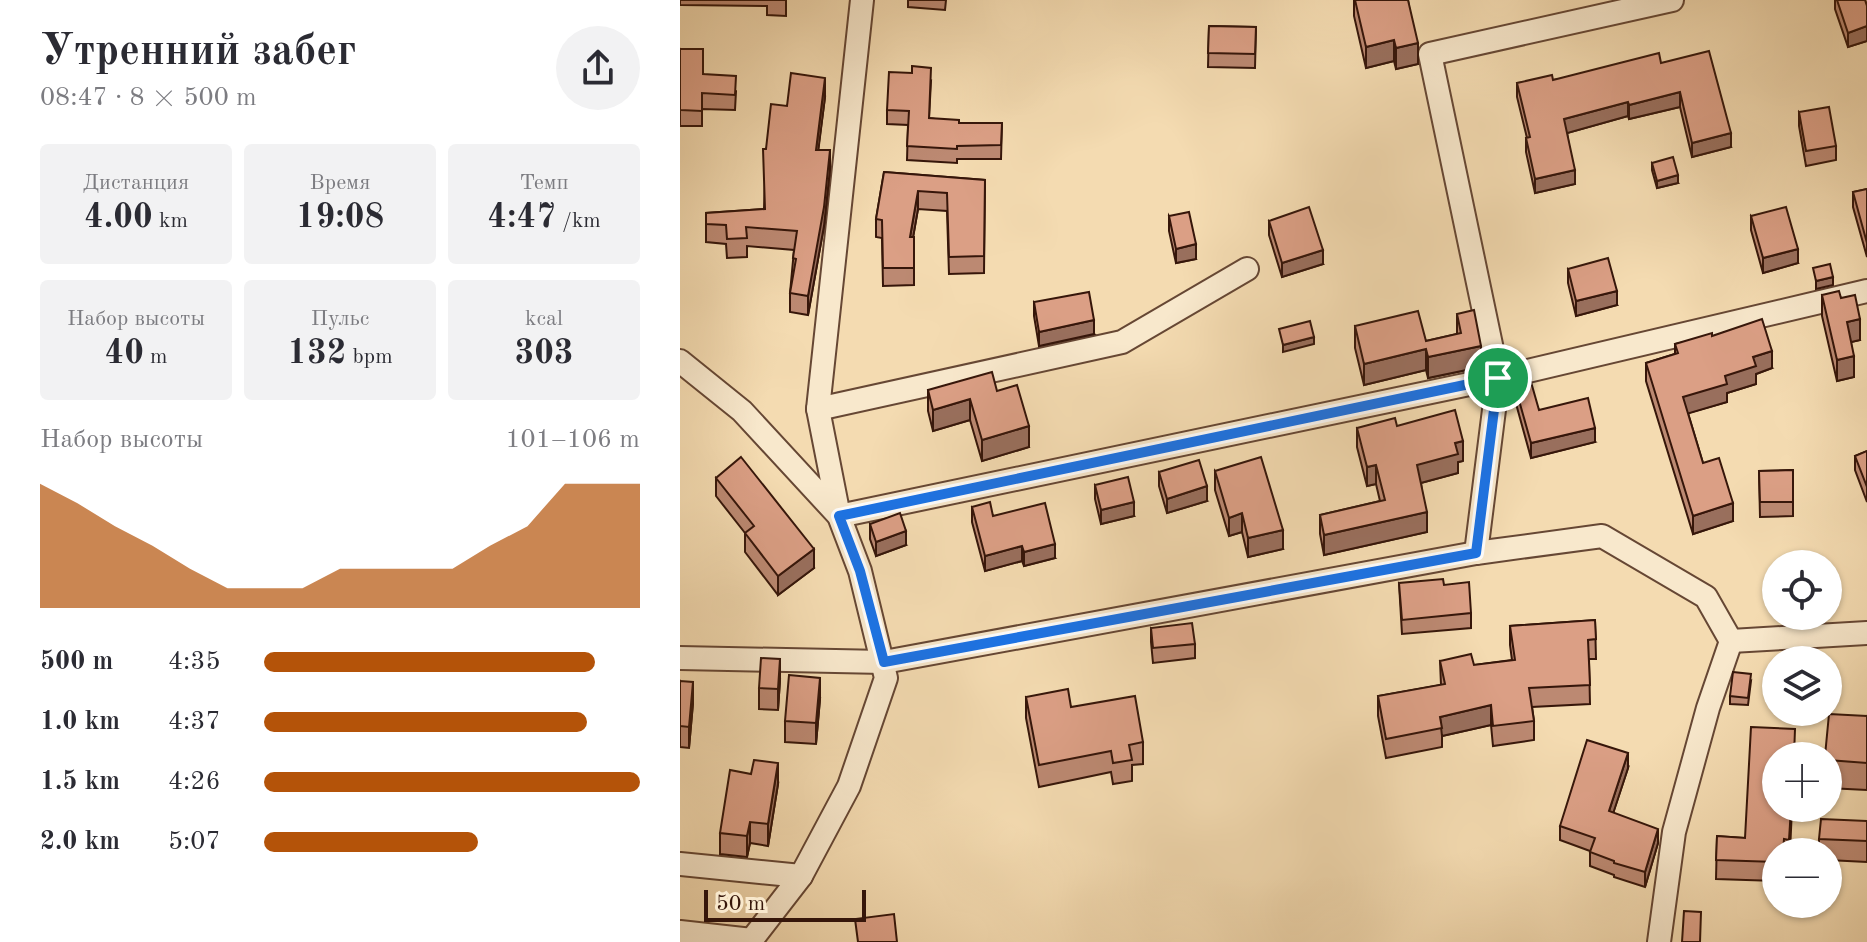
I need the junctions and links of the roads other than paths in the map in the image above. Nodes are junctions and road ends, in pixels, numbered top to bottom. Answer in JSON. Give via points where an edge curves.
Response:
{"nodes":[{"id":1,"x":862,"y":0,"type":"edge"},
{"id":2,"x":1672,"y":0,"type":"edge"},
{"id":3,"x":1247,"y":269,"type":"dead end"},
{"id":4,"x":1867,"y":291,"type":"edge"},
{"id":5,"x":680,"y":361,"type":"edge"},
{"id":6,"x":1498,"y":378,"type":"junction"},
{"id":7,"x":818,"y":409,"type":"junction"},
{"id":8,"x":839,"y":516,"type":"junction"},
{"id":9,"x":1476,"y":553,"type":"junction"},
{"id":10,"x":1867,"y":633,"type":"edge"},
{"id":11,"x":1731,"y":641,"type":"junction"},
{"id":12,"x":680,"y":658,"type":"edge"},
{"id":13,"x":884,"y":662,"type":"junction"},
{"id":14,"x":680,"y":864,"type":"edge"},
{"id":15,"x":801,"y":876,"type":"junction"},
{"id":16,"x":680,"y":932,"type":"edge"},
{"id":17,"x":751,"y":941,"type":"edge"},
{"id":18,"x":1659,"y":942,"type":"edge"}],
"edges":[{"from":1,"to":7,"type":"street"},
{"from":2,"to":6,"type":"street","via":[[1430,54]]},
{"from":3,"to":7,"type":"street","via":[[1122,342]]},
{"from":4,"to":6,"type":"street"},
{"from":5,"to":8,"type":"street","via":[[742,411]]},
{"from":6,"to":8,"type":"street"},
{"from":6,"to":9,"type":"street"},
{"from":7,"to":8,"type":"street"},
{"from":8,"to":13,"type":"street"},
{"from":9,"to":11,"type":"street","via":[[1602,536],[1706,597]]},
{"from":9,"to":13,"type":"street"},
{"from":10,"to":11,"type":"street"},
{"from":11,"to":18,"type":"street","via":[[1674,832]]},
{"from":12,"to":13,"type":"street"},
{"from":13,"to":15,"type":"street","via":[[886,678],[849,786]]},
{"from":14,"to":15,"type":"street"},
{"from":15,"to":17,"type":"street"},
{"from":16,"to":17,"type":"street"}]}
